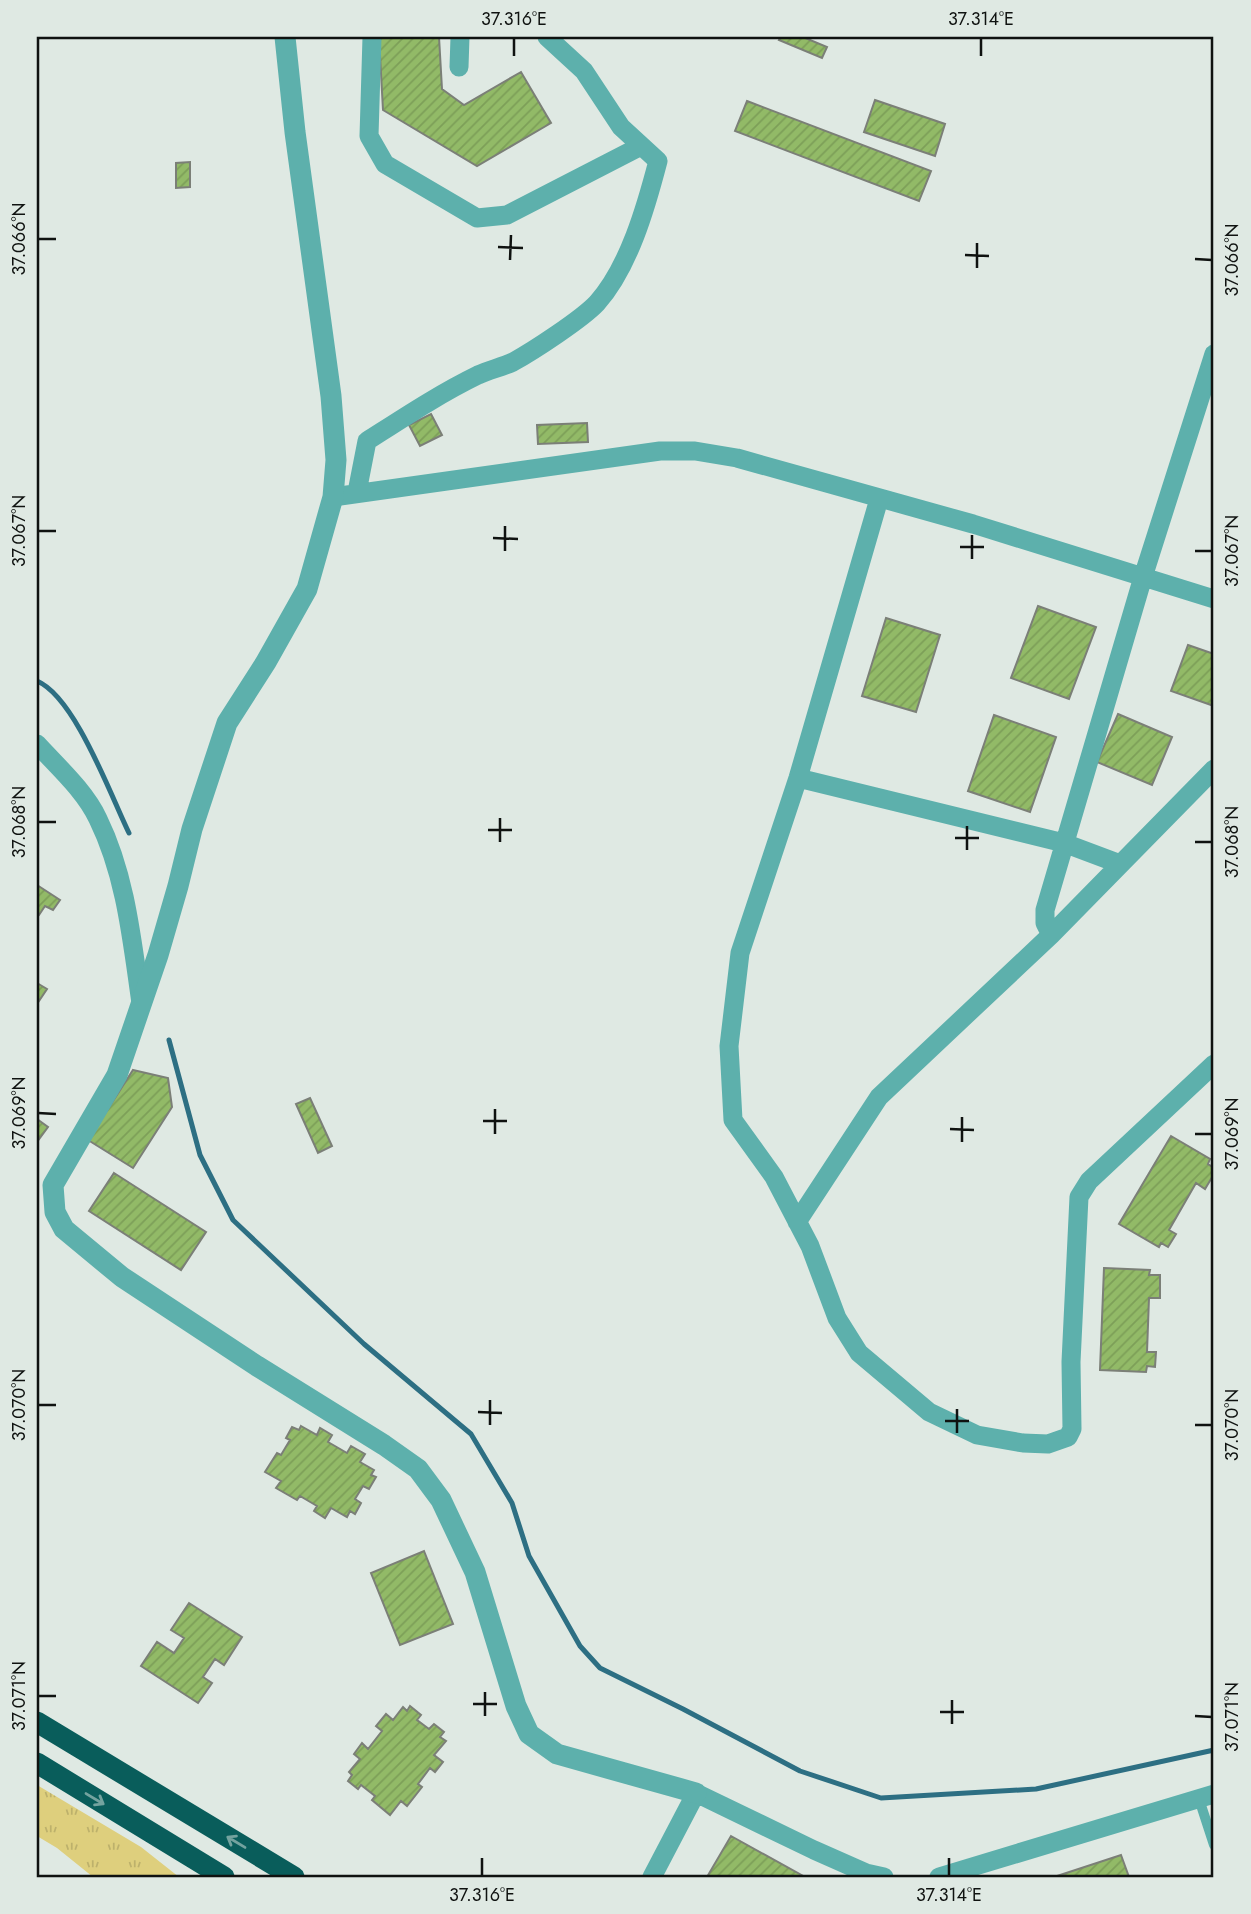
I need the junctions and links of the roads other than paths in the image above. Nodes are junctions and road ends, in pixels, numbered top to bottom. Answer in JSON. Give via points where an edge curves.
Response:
{"nodes":[{"id":1,"x":285,"y":37,"type":"edge"},
{"id":2,"x":372,"y":37,"type":"edge"},
{"id":3,"x":460,"y":37,"type":"edge"},
{"id":4,"x":547,"y":37,"type":"edge"},
{"id":5,"x":459,"y":67,"type":"dead end"},
{"id":6,"x":641,"y":146,"type":"junction"},
{"id":7,"x":1214,"y":354,"type":"edge"},
{"id":8,"x":357,"y":492,"type":"junction"},
{"id":9,"x":333,"y":497,"type":"junction"},
{"id":10,"x":879,"y":499,"type":"junction"},
{"id":11,"x":1143,"y":577,"type":"junction"},
{"id":12,"x":1214,"y":599,"type":"edge"},
{"id":13,"x":37,"y":744,"type":"edge"},
{"id":14,"x":1214,"y":769,"type":"edge"},
{"id":15,"x":798,"y":778,"type":"junction"},
{"id":16,"x":1064,"y":843,"type":"junction"},
{"id":17,"x":1121,"y":864,"type":"junction"},
{"id":18,"x":1051,"y":935,"type":"junction"},
{"id":19,"x":141,"y":1003,"type":"junction"},
{"id":20,"x":1214,"y":1064,"type":"edge"},
{"id":21,"x":797,"y":1222,"type":"junction"},
{"id":22,"x":37,"y":1722,"type":"edge"},
{"id":23,"x":37,"y":1763,"type":"edge"},
{"id":24,"x":696,"y":1793,"type":"junction"},
{"id":25,"x":1207,"y":1797,"type":"edge"},
{"id":26,"x":1212,"y":1830,"type":"edge"},
{"id":27,"x":1214,"y":1844,"type":"edge"},
{"id":28,"x":202,"y":1869,"type":"edge"},
{"id":29,"x":224,"y":1877,"type":"edge"},
{"id":30,"x":294,"y":1877,"type":"edge"},
{"id":31,"x":652,"y":1877,"type":"edge"},
{"id":32,"x":884,"y":1877,"type":"edge"},
{"id":33,"x":939,"y":1877,"type":"edge"}],
"edges":[{"from":1,"to":9,"type":"street","via":[[331,396],[336,460]]},
{"from":2,"to":6,"type":"street","via":[[369,136],[386,164],[477,218],[507,215]]},
{"from":3,"to":5,"type":"street"},
{"from":4,"to":6,"type":"street","via":[[584,71],[621,127]]},
{"from":6,"to":8,"type":"street","via":[[658,161],[621,269],[596,304],[513,362],[478,375],[367,441]]},
{"from":7,"to":11,"type":"street"},
{"from":8,"to":9,"type":"street"},
{"from":8,"to":10,"type":"street","via":[[660,451],[695,451],[737,458]]},
{"from":9,"to":19,"type":"street","via":[[307,589],[227,723]]},
{"from":10,"to":11,"type":"street","via":[[974,523]]},
{"from":10,"to":15,"type":"street"},
{"from":11,"to":12,"type":"street"},
{"from":11,"to":16,"type":"street"},
{"from":13,"to":19,"type":"street","via":[[66,775],[102,828],[123,892]]},
{"from":14,"to":17,"type":"street"},
{"from":15,"to":16,"type":"street"},
{"from":15,"to":21,"type":"street","via":[[740,953],[729,1046],[733,1120],[774,1177]]},
{"from":16,"to":17,"type":"street"},
{"from":16,"to":18,"type":"street","via":[[1044,916]]},
{"from":17,"to":18,"type":"street"},
{"from":18,"to":21,"type":"street","via":[[879,1097]]},
{"from":19,"to":24,"type":"street","via":[[117,1075],[53,1185],[55,1212],[64,1229],[122,1277],[418,1469],[441,1500],[475,1572],[516,1706],[530,1734],[557,1754]]},
{"from":20,"to":21,"type":"street","via":[[1089,1181],[1079,1197],[1072,1429],[1068,1437],[1048,1444],[988,1437],[929,1412],[859,1353],[836,1318]]},
{"from":30,"to":22,"type":"highway","one_way":true},
{"from":23,"to":28,"type":"highway","one_way":true},
{"from":24,"to":31,"type":"street"},
{"from":24,"to":32,"type":"street","via":[[814,1850]]},
{"from":25,"to":26,"type":"lane"},
{"from":25,"to":33,"type":"street"},
{"from":26,"to":27,"type":"lane"},
{"from":28,"to":29,"type":"highway"}]}
